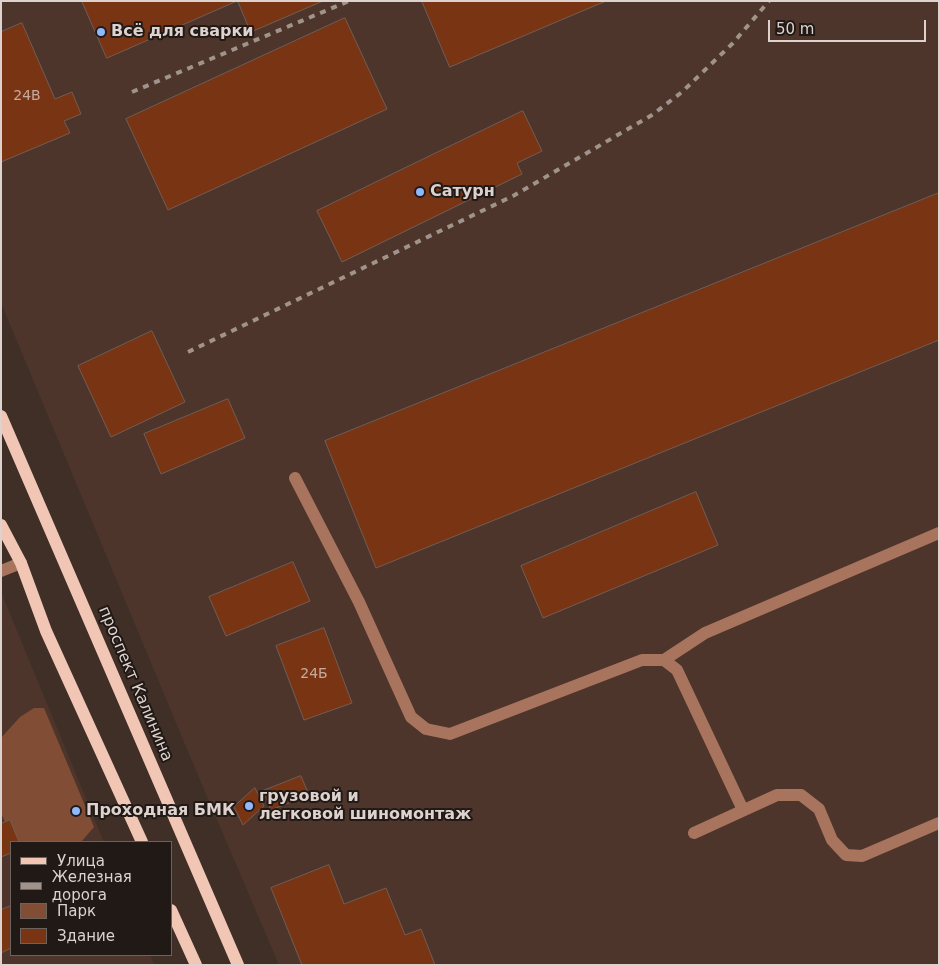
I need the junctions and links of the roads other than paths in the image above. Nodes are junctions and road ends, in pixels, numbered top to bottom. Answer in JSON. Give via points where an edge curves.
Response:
{"nodes":[{"id":1,"x":1,"y":416,"type":"edge"},
{"id":2,"x":295,"y":478,"type":"dead end"},
{"id":3,"x":1,"y":525,"type":"edge"},
{"id":4,"x":939,"y":533,"type":"edge"},
{"id":5,"x":21,"y":563,"type":"junction"},
{"id":6,"x":1,"y":571,"type":"edge"},
{"id":7,"x":664,"y":660,"type":"junction"},
{"id":8,"x":742,"y":810,"type":"junction"},
{"id":9,"x":939,"y":823,"type":"edge"},
{"id":10,"x":694,"y":833,"type":"dead end"},
{"id":11,"x":142,"y":841,"type":"edge"},
{"id":12,"x":172,"y":912,"type":"edge"},
{"id":13,"x":196,"y":965,"type":"edge"},
{"id":14,"x":238,"y":965,"type":"edge"}],
"edges":[{"from":1,"to":14,"type":"main road","name":"проспект Калинина"},
{"from":2,"to":7,"type":"lane","via":[[359,602],[410,718],[426,729],[450,734],[642,660]]},
{"from":3,"to":5,"type":"main road"},
{"from":4,"to":7,"type":"lane","via":[[705,634]]},
{"from":5,"to":6,"type":"lane"},
{"from":5,"to":11,"type":"main road","via":[[46,631]]},
{"from":7,"to":8,"type":"lane","via":[[677,670]]},
{"from":8,"to":9,"type":"lane","via":[[777,795],[801,795],[819,809],[832,840],[846,855],[862,856]]},
{"from":8,"to":10,"type":"lane"},
{"from":12,"to":13,"type":"main road"}]}
